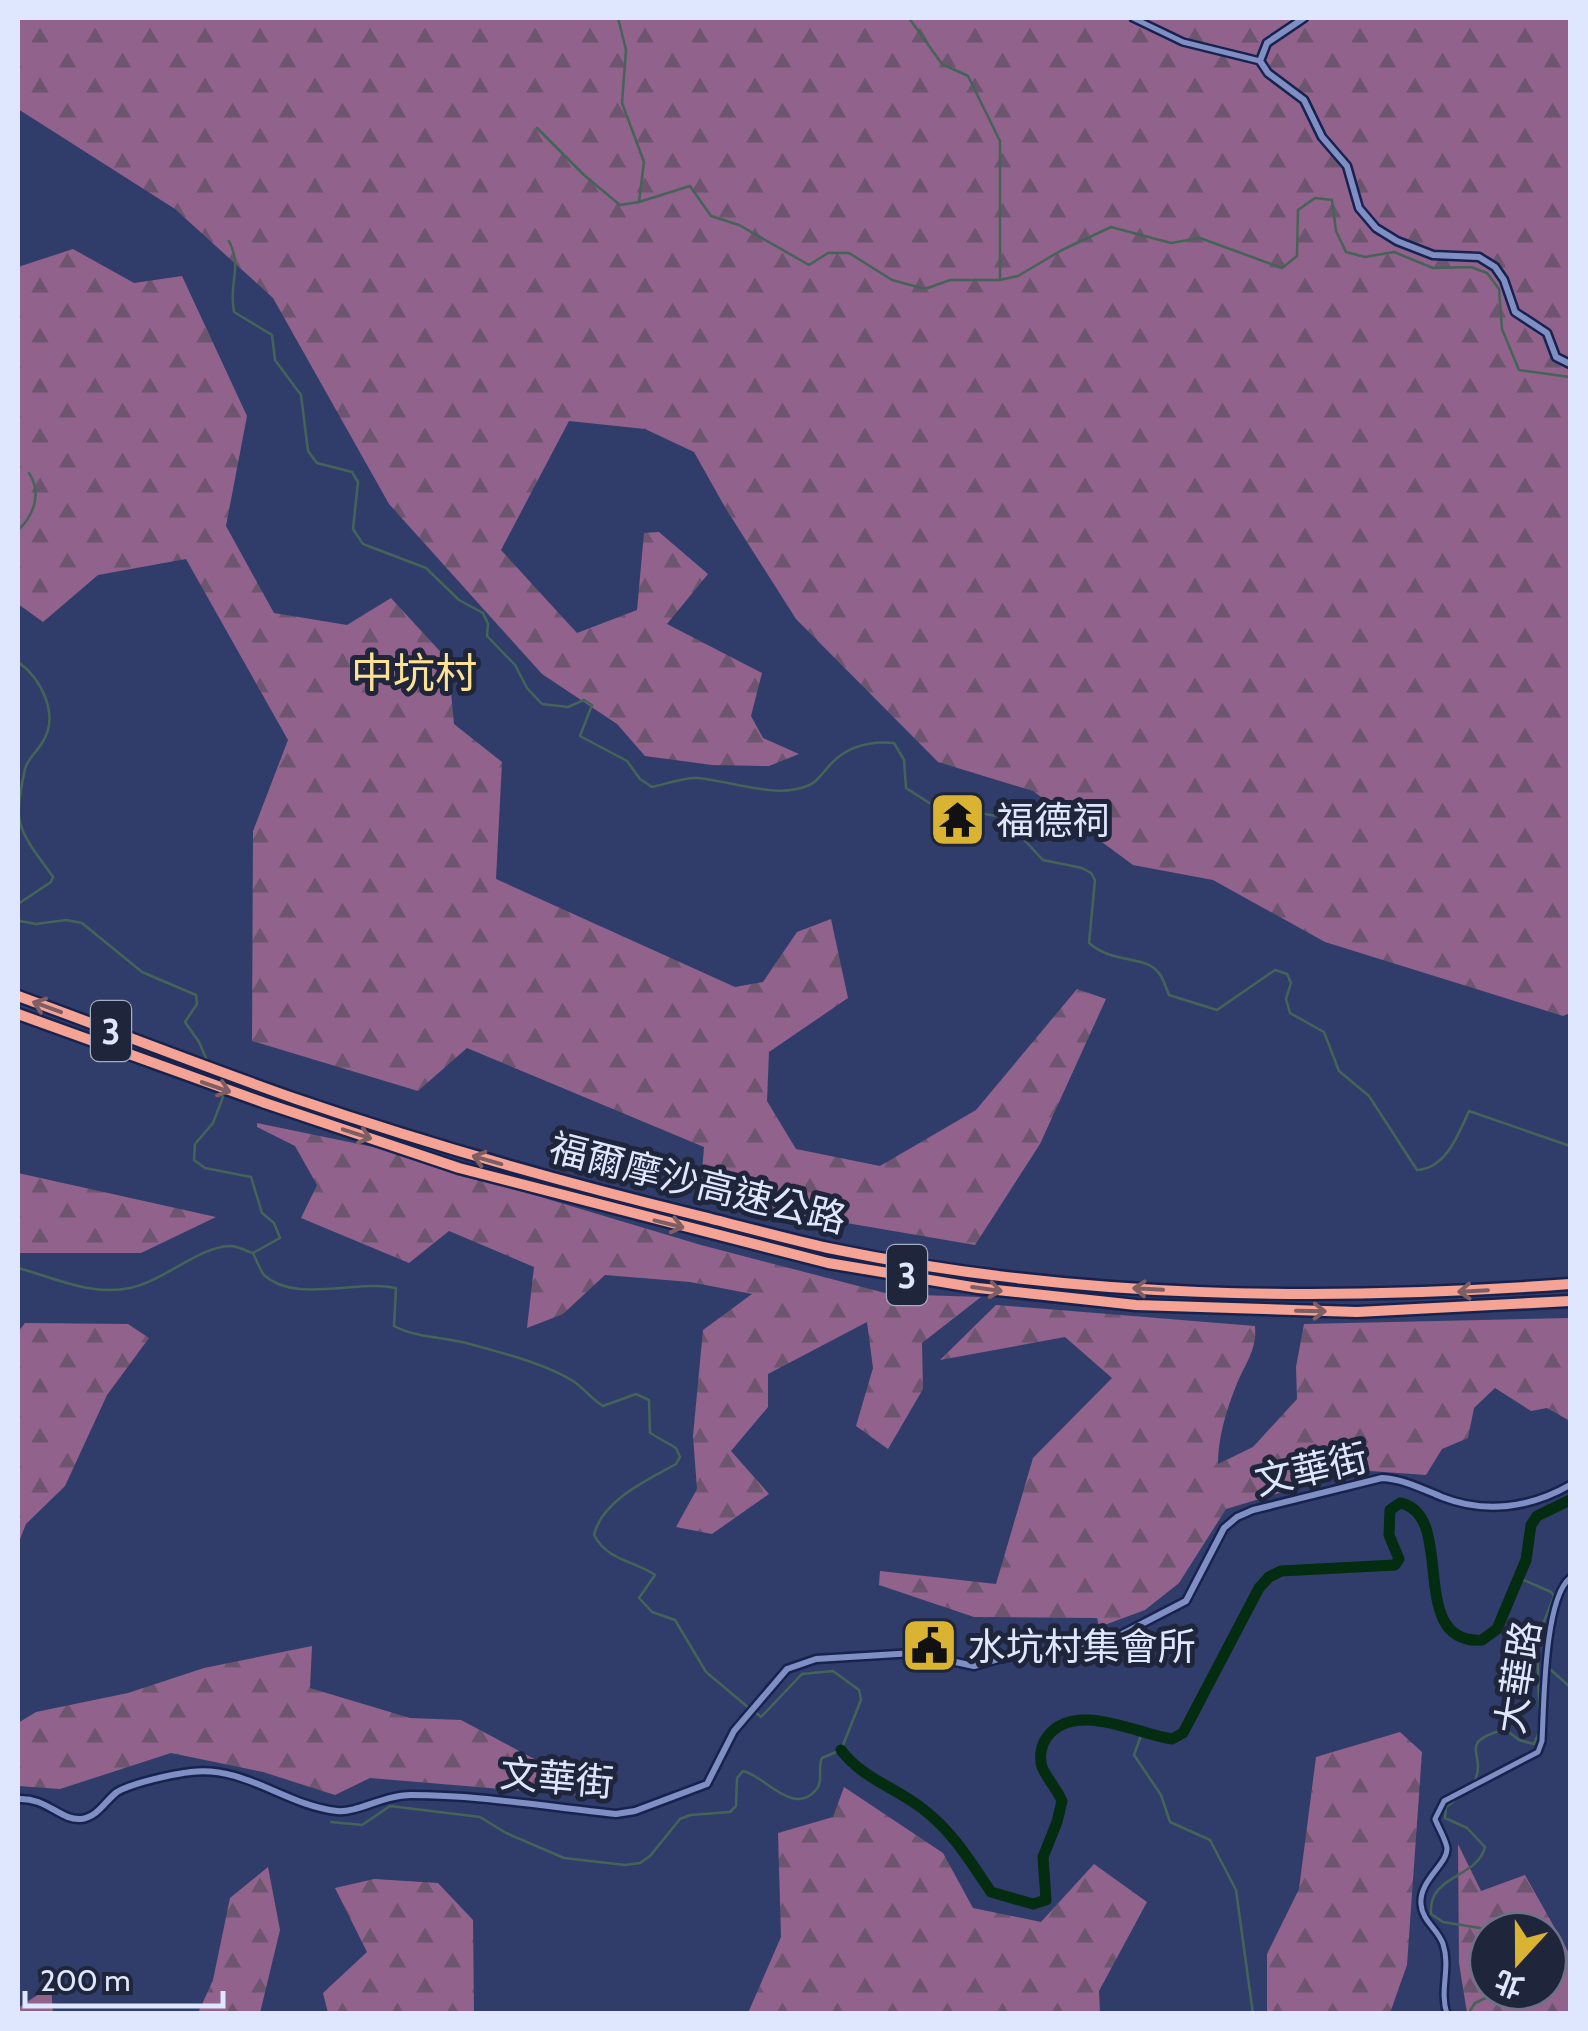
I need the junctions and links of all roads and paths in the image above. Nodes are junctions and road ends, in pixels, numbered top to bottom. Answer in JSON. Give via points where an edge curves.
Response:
{"nodes":[{"id":1,"x":1133,"y":18,"type":"edge"},
{"id":2,"x":1304,"y":18,"type":"edge"},
{"id":3,"x":1260,"y":61,"type":"junction"},
{"id":4,"x":1570,"y":364,"type":"edge"},
{"id":5,"x":18,"y":996,"type":"edge"},
{"id":6,"x":18,"y":1014,"type":"edge"},
{"id":7,"x":1570,"y":1284,"type":"edge"},
{"id":8,"x":1570,"y":1301,"type":"edge"},
{"id":9,"x":1570,"y":1484,"type":"edge"},
{"id":10,"x":1570,"y":1578,"type":"edge"},
{"id":11,"x":18,"y":1799,"type":"edge"},
{"id":12,"x":1447,"y":2014,"type":"edge"}],
"edges":[{"from":1,"to":3,"type":"street","via":[[1183,42]]},
{"from":2,"to":3,"type":"street","via":[[1268,44]]},
{"from":3,"to":4,"type":"street","via":[[1304,100],[1322,137],[1348,166],[1359,208],[1376,228],[1433,255],[1479,258],[1495,267],[1515,312],[1546,333],[1556,356]]},
{"from":7,"to":5,"type":"highway","name":"福爾摩沙高速公路","number":"3","one_way":true,"via":[[1357,1296],[1246,1294],[979,1272],[828,1248],[464,1154]]},
{"from":6,"to":8,"type":"highway","name":"福爾摩沙高速公路","number":"3","one_way":true,"via":[[459,1168],[828,1263],[1136,1305],[1357,1312]]},
{"from":9,"to":11,"type":"street","name":"文華街","via":[[1491,1508],[1382,1478],[1253,1510],[1219,1534],[1186,1601],[1090,1648],[974,1666],[920,1653],[806,1660],[788,1669],[751,1711],[702,1788],[634,1812],[408,1795],[340,1811],[206,1772],[122,1790],[83,1818]]},
{"from":10,"to":12,"type":"street","name":"大華路","via":[[1547,1640],[1538,1752],[1444,1801],[1434,1819],[1447,1848],[1420,1901],[1422,1916],[1442,1941]]}]}
